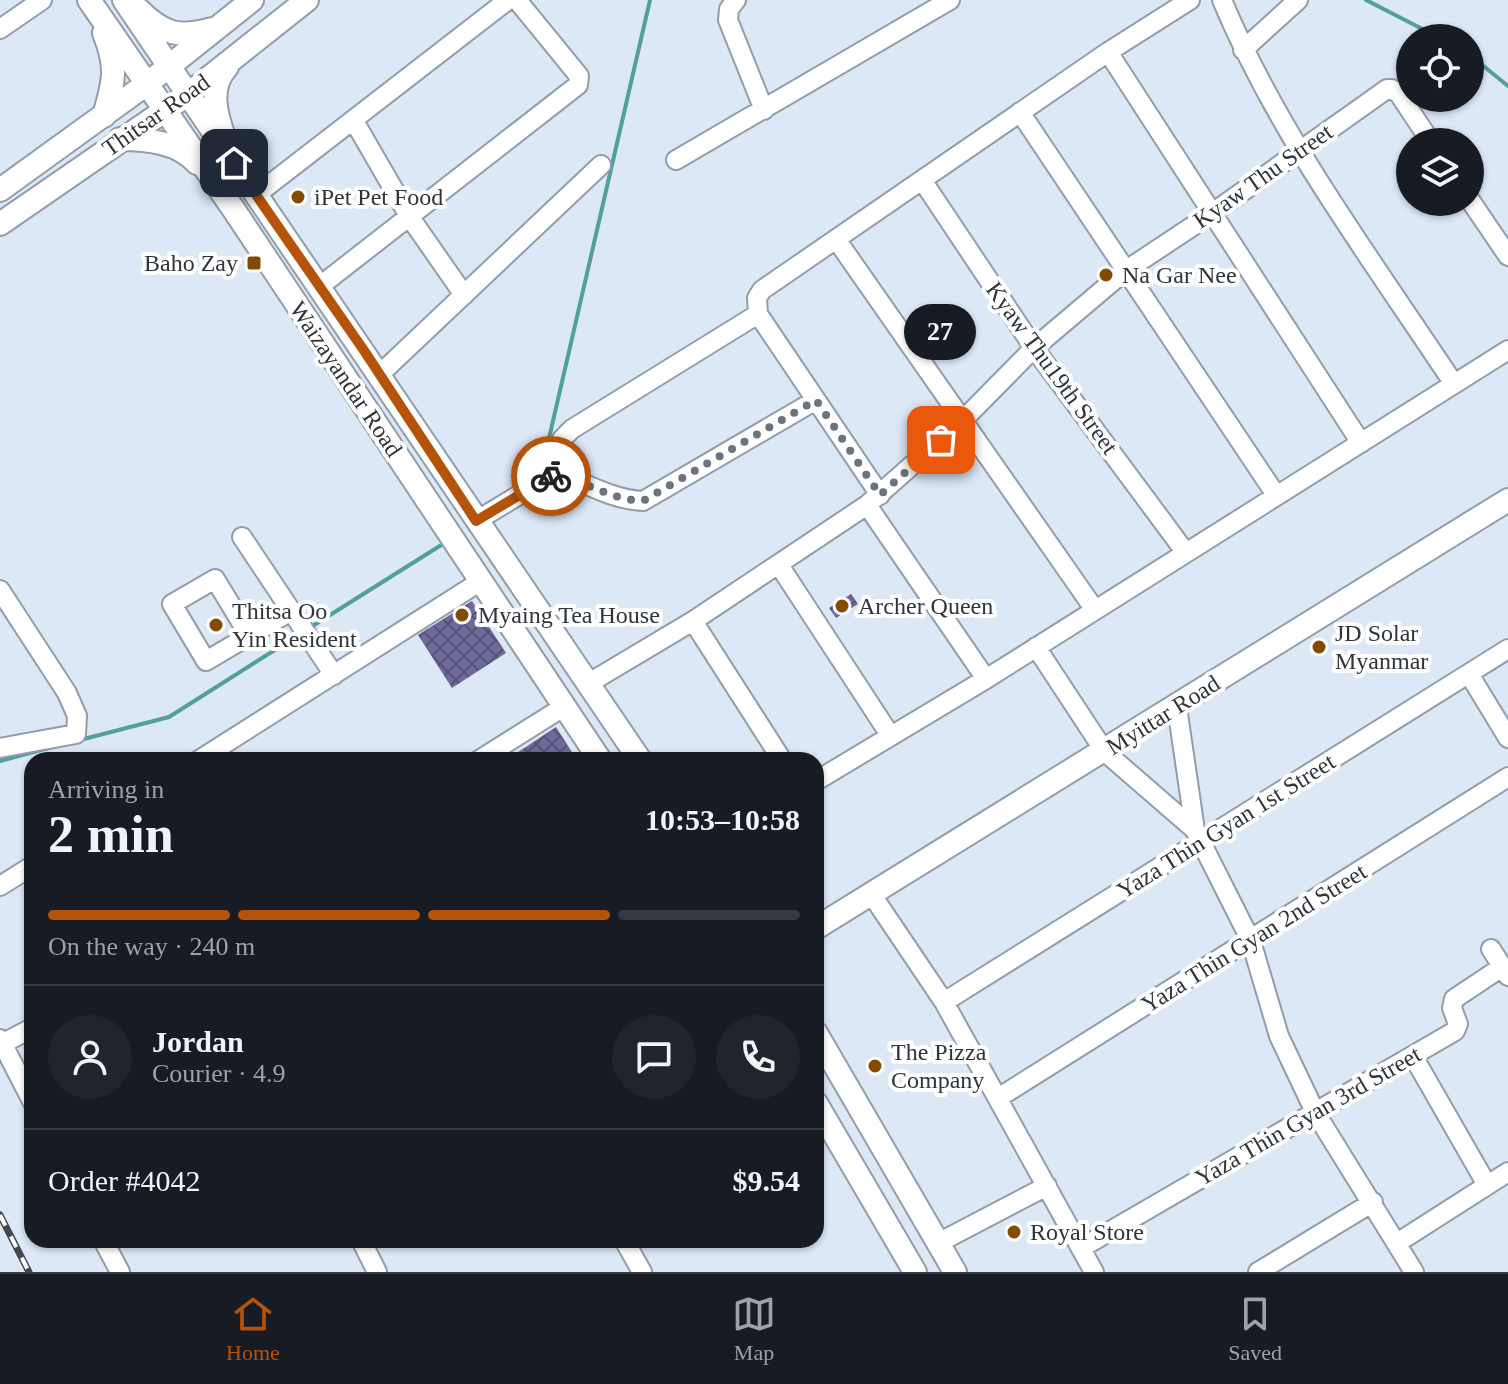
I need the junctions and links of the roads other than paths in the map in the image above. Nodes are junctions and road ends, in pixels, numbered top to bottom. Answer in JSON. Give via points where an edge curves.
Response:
{"nodes":[{"id":1,"x":42,"y":0,"type":"edge"},
{"id":2,"x":127,"y":0,"type":"edge"},
{"id":3,"x":252,"y":0,"type":"edge"},
{"id":4,"x":307,"y":0,"type":"edge"},
{"id":5,"x":508,"y":0,"type":"edge"},
{"id":6,"x":517,"y":0,"type":"edge"},
{"id":7,"x":736,"y":0,"type":"edge"},
{"id":8,"x":950,"y":0,"type":"edge"},
{"id":9,"x":1190,"y":0,"type":"edge"},
{"id":10,"x":1222,"y":0,"type":"edge"},
{"id":11,"x":1298,"y":0,"type":"edge"},
{"id":12,"x":90,"y":1,"type":"edge"},
{"id":13,"x":217,"y":28,"type":"junction"},
{"id":14,"x":0,"y":29,"type":"edge"},
{"id":15,"x":1243,"y":50,"type":"junction"},
{"id":16,"x":1108,"y":52,"type":"junction"},
{"id":17,"x":232,"y":61,"type":"junction"},
{"id":18,"x":169,"y":67,"type":"junction"},
{"id":19,"x":148,"y":83,"type":"junction"},
{"id":20,"x":187,"y":95,"type":"junction"},
{"id":21,"x":166,"y":110,"type":"junction"},
{"id":22,"x":764,"y":110,"type":"junction"},
{"id":23,"x":1020,"y":112,"type":"junction"},
{"id":24,"x":104,"y":116,"type":"junction"},
{"id":25,"x":354,"y":121,"type":"junction"},
{"id":26,"x":1422,"y":128,"type":"edge"},
{"id":27,"x":120,"y":139,"type":"junction"},
{"id":28,"x":1301,"y":151,"type":"junction"},
{"id":29,"x":676,"y":160,"type":"dead end"},
{"id":30,"x":234,"y":163,"type":"junction"},
{"id":31,"x":601,"y":165,"type":"dead end"},
{"id":32,"x":212,"y":179,"type":"junction"},
{"id":33,"x":922,"y":180,"type":"junction"},
{"id":34,"x":0,"y":190,"type":"edge"},
{"id":35,"x":256,"y":195,"type":"junction"},
{"id":36,"x":1211,"y":214,"type":"junction"},
{"id":37,"x":409,"y":216,"type":"junction"},
{"id":38,"x":1481,"y":216,"type":"edge"},
{"id":39,"x":0,"y":224,"type":"edge"},
{"id":40,"x":836,"y":239,"type":"junction"},
{"id":41,"x":1508,"y":256,"type":"edge"},
{"id":42,"x":1125,"y":271,"type":"junction"},
{"id":43,"x":320,"y":286,"type":"junction"},
{"id":44,"x":464,"y":295,"type":"junction"},
{"id":45,"x":758,"y":314,"type":"junction"},
{"id":46,"x":1034,"y":348,"type":"junction"},
{"id":47,"x":1508,"y":350,"type":"edge"},
{"id":48,"x":380,"y":374,"type":"junction"},
{"id":49,"x":1454,"y":384,"type":"junction"},
{"id":50,"x":816,"y":400,"type":"junction"},
{"id":51,"x":962,"y":421,"type":"junction"},
{"id":52,"x":412,"y":422,"type":"junction"},
{"id":53,"x":385,"y":438,"type":"junction"},
{"id":54,"x":1361,"y":443,"type":"junction"},
{"id":55,"x":557,"y":472,"type":"junction"},
{"id":56,"x":1276,"y":495,"type":"junction"},
{"id":57,"x":874,"y":500,"type":"junction"},
{"id":58,"x":1508,"y":500,"type":"edge"},
{"id":59,"x":476,"y":521,"type":"junction"},
{"id":60,"x":242,"y":537,"type":"dead end"},
{"id":61,"x":1186,"y":553,"type":"junction"},
{"id":62,"x":779,"y":565,"type":"junction"},
{"id":63,"x":481,"y":581,"type":"junction"},
{"id":64,"x":1,"y":594,"type":"edge"},
{"id":65,"x":1095,"y":610,"type":"junction"},
{"id":66,"x":291,"y":611,"type":"junction"},
{"id":67,"x":693,"y":621,"type":"junction"},
{"id":68,"x":249,"y":635,"type":"junction"},
{"id":69,"x":1036,"y":647,"type":"junction"},
{"id":70,"x":1508,"y":649,"type":"edge"},
{"id":71,"x":1469,"y":674,"type":"junction"},
{"id":72,"x":334,"y":675,"type":"junction"},
{"id":73,"x":986,"y":679,"type":"junction"},
{"id":74,"x":589,"y":683,"type":"junction"},
{"id":75,"x":565,"y":706,"type":"junction"},
{"id":76,"x":1177,"y":707,"type":"junction"},
{"id":77,"x":890,"y":735,"type":"junction"},
{"id":78,"x":1508,"y":738,"type":"edge"},
{"id":79,"x":0,"y":748,"type":"edge"},
{"id":80,"x":212,"y":752,"type":"edge"},
{"id":81,"x":492,"y":752,"type":"edge"},
{"id":82,"x":595,"y":752,"type":"edge"},
{"id":83,"x":635,"y":752,"type":"edge"},
{"id":84,"x":777,"y":752,"type":"edge"},
{"id":85,"x":1105,"y":752,"type":"junction"},
{"id":86,"x":824,"y":776,"type":"edge"},
{"id":87,"x":1508,"y":777,"type":"edge"},
{"id":88,"x":1198,"y":837,"type":"junction"},
{"id":89,"x":24,"y":871,"type":"edge"},
{"id":90,"x":0,"y":886,"type":"edge"},
{"id":91,"x":872,"y":895,"type":"junction"},
{"id":92,"x":824,"y":923,"type":"edge"},
{"id":93,"x":1251,"y":941,"type":"junction"},
{"id":94,"x":1491,"y":949,"type":"dead end"},
{"id":95,"x":1505,"y":971,"type":"edge"},
{"id":96,"x":944,"y":1002,"type":"junction"},
{"id":97,"x":24,"y":1031,"type":"edge"},
{"id":98,"x":1,"y":1041,"type":"edge"},
{"id":99,"x":824,"y":1047,"type":"edge"},
{"id":100,"x":1413,"y":1056,"type":"junction"},
{"id":101,"x":24,"y":1086,"type":"edge"},
{"id":102,"x":998,"y":1098,"type":"junction"},
{"id":103,"x":1315,"y":1112,"type":"junction"},
{"id":104,"x":824,"y":1117,"type":"edge"},
{"id":105,"x":1508,"y":1172,"type":"edge"},
{"id":106,"x":1487,"y":1185,"type":"junction"},
{"id":107,"x":1047,"y":1186,"type":"junction"},
{"id":108,"x":1373,"y":1202,"type":"junction"},
{"id":109,"x":938,"y":1243,"type":"junction"},
{"id":110,"x":1397,"y":1243,"type":"junction"},
{"id":111,"x":107,"y":1248,"type":"edge"},
{"id":112,"x":365,"y":1248,"type":"edge"},
{"id":113,"x":628,"y":1248,"type":"edge"},
{"id":114,"x":1081,"y":1248,"type":"junction"},
{"id":115,"x":120,"y":1272,"type":"edge"},
{"id":116,"x":377,"y":1272,"type":"edge"},
{"id":117,"x":642,"y":1272,"type":"edge"},
{"id":118,"x":915,"y":1272,"type":"edge"},
{"id":119,"x":955,"y":1272,"type":"edge"},
{"id":120,"x":1094,"y":1272,"type":"edge"},
{"id":121,"x":1258,"y":1272,"type":"edge"},
{"id":122,"x":1414,"y":1272,"type":"edge"}],
"edges":[{"from":1,"to":14,"type":"street"},
{"from":2,"to":13,"type":"main road","via":[[152,24],[174,33],[187,36]]},
{"from":2,"to":18,"type":"main road","name":"Waizayandar Road"},
{"from":3,"to":13,"type":"main road","name":"Thitsar Road"},
{"from":4,"to":17,"type":"main road","name":"Thitsar Road"},
{"from":5,"to":25,"type":"street"},
{"from":6,"to":37,"type":"street","via":[[581,81]]},
{"from":7,"to":22,"type":"street","via":[[728,20]]},
{"from":8,"to":22,"type":"street"},
{"from":9,"to":16,"type":"street"},
{"from":10,"to":15,"type":"street"},
{"from":11,"to":15,"type":"street"},
{"from":12,"to":19,"type":"main road","name":"Waizayandar Road"},
{"from":12,"to":24,"type":"main road","via":[[115,67]]},
{"from":13,"to":18,"type":"main road","name":"Thitsar Road"},
{"from":15,"to":28,"type":"street"},
{"from":16,"to":23,"type":"street"},
{"from":16,"to":36,"type":"street"},
{"from":17,"to":20,"type":"main road","name":"Thitsar Road"},
{"from":17,"to":30,"type":"main road","via":[[222,72],[214,97]]},
{"from":18,"to":19,"type":"main road","name":"Thitsar Road"},
{"from":18,"to":20,"type":"main road","name":"Waizayandar Road"},
{"from":19,"to":21,"type":"main road","name":"Waizayandar Road"},
{"from":19,"to":24,"type":"main road","name":"Thitsar Road"},
{"from":20,"to":21,"type":"main road","name":"Thitsar Road"},
{"from":20,"to":30,"type":"main road","name":"Waizayandar Road"},
{"from":21,"to":27,"type":"main road","name":"Thitsar Road"},
{"from":21,"to":32,"type":"main road","name":"Waizayandar Road"},
{"from":22,"to":29,"type":"street"},
{"from":23,"to":33,"type":"street"},
{"from":23,"to":42,"type":"street"},
{"from":24,"to":34,"type":"main road","name":"Thitsar Road"},
{"from":25,"to":35,"type":"street"},
{"from":25,"to":37,"type":"street"},
{"from":26,"to":28,"type":"street","name":"Kyaw Thu Street","via":[[1399,94],[1387,89]]},
{"from":27,"to":32,"type":"main road","via":[[168,145],[190,155]]},
{"from":27,"to":39,"type":"main road","name":"Thitsar Road"},
{"from":28,"to":36,"type":"street","name":"Kyaw Thu Street"},
{"from":28,"to":49,"type":"street"},
{"from":30,"to":35,"type":"main road","name":"Waizayandar Road"},
{"from":31,"to":44,"type":"street"},
{"from":32,"to":53,"type":"main road","name":"Waizayandar Road"},
{"from":33,"to":40,"type":"street"},
{"from":33,"to":46,"type":"street","name":"Kyaw Thu19th Street"},
{"from":35,"to":43,"type":"main road","name":"Waizayandar Road"},
{"from":36,"to":42,"type":"street","name":"Kyaw Thu Street"},
{"from":36,"to":54,"type":"street"},
{"from":37,"to":43,"type":"street"},
{"from":37,"to":44,"type":"street"},
{"from":38,"to":41,"type":"street"},
{"from":40,"to":45,"type":"street","via":[[762,290]]},
{"from":40,"to":51,"type":"street"},
{"from":42,"to":46,"type":"street","name":"Kyaw Thu Street"},
{"from":42,"to":56,"type":"street"},
{"from":43,"to":48,"type":"main road","name":"Waizayandar Road"},
{"from":44,"to":48,"type":"street"},
{"from":45,"to":50,"type":"street"},
{"from":45,"to":55,"type":"street","via":[[572,429],[562,439]]},
{"from":46,"to":51,"type":"street","name":"Kyaw Thu Street"},
{"from":46,"to":61,"type":"street","name":"Kyaw Thu19th Street"},
{"from":47,"to":49,"type":"street"},
{"from":48,"to":52,"type":"main road","name":"Waizayandar Road"},
{"from":49,"to":54,"type":"street"},
{"from":50,"to":55,"type":"street","via":[[643,501]]},
{"from":50,"to":57,"type":"street"},
{"from":51,"to":57,"type":"street","name":"Kyaw Thu Street"},
{"from":51,"to":65,"type":"street"},
{"from":52,"to":53,"type":"main road"},
{"from":52,"to":59,"type":"main road","name":"Waizayandar Road"},
{"from":53,"to":63,"type":"main road","name":"Waizayandar Road"},
{"from":54,"to":56,"type":"street"},
{"from":55,"to":59,"type":"street"},
{"from":56,"to":61,"type":"street"},
{"from":57,"to":62,"type":"street","name":"Kyaw Thu Street"},
{"from":57,"to":73,"type":"street"},
{"from":58,"to":76,"type":"main road","name":"Myittar Road"},
{"from":59,"to":74,"type":"main road","name":"Waizayandar Road"},
{"from":60,"to":66,"type":"street"},
{"from":61,"to":65,"type":"street"},
{"from":62,"to":67,"type":"street","name":"Kyaw Thu Street"},
{"from":62,"to":77,"type":"street"},
{"from":63,"to":72,"type":"street"},
{"from":63,"to":75,"type":"main road","name":"Waizayandar Road"},
{"from":64,"to":79,"type":"street","via":[[77,716],[76,734]]},
{"from":65,"to":69,"type":"street"},
{"from":66,"to":68,"type":"street"},
{"from":66,"to":72,"type":"street"},
{"from":67,"to":74,"type":"street","name":"Kyaw Thu Street"},
{"from":67,"to":84,"type":"street"},
{"from":68,"to":68,"type":"street","via":[[206,661],[172,604],[215,579]]},
{"from":69,"to":73,"type":"street"},
{"from":69,"to":85,"type":"street"},
{"from":70,"to":71,"type":"street","name":"Yaza Thin Gyan 1st Street"},
{"from":71,"to":78,"type":"street"},
{"from":71,"to":88,"type":"street","name":"Yaza Thin Gyan 1st Street"},
{"from":72,"to":80,"type":"street"},
{"from":73,"to":77,"type":"street"},
{"from":74,"to":83,"type":"main road","name":"Waizayandar Road"},
{"from":75,"to":81,"type":"street"},
{"from":75,"to":82,"type":"main road","name":"Waizayandar Road"},
{"from":76,"to":85,"type":"main road","name":"Myittar Road"},
{"from":76,"to":88,"type":"street"},
{"from":77,"to":86,"type":"street"},
{"from":85,"to":88,"type":"street"},
{"from":85,"to":91,"type":"main road","name":"Myittar Road"},
{"from":87,"to":93,"type":"street","name":"Yaza Thin Gyan 2nd Street"},
{"from":88,"to":93,"type":"street"},
{"from":88,"to":96,"type":"street","name":"Yaza Thin Gyan 1st Street"},
{"from":89,"to":90,"type":"street"},
{"from":91,"to":92,"type":"main road","name":"Myittar Road"},
{"from":91,"to":96,"type":"street"},
{"from":93,"to":102,"type":"street","name":"Yaza Thin Gyan 2nd Street"},
{"from":93,"to":103,"type":"street","via":[[1279,1036]]},
{"from":94,"to":95,"type":"street"},
{"from":95,"to":100,"type":"street","name":"Yaza Thin Gyan 3rd Street","via":[[1454,999],[1455,1031]]},
{"from":96,"to":102,"type":"street"},
{"from":97,"to":98,"type":"street"},
{"from":98,"to":101,"type":"street"},
{"from":99,"to":109,"type":"main road"},
{"from":100,"to":103,"type":"street","name":"Yaza Thin Gyan 3rd Street"},
{"from":100,"to":106,"type":"street"},
{"from":102,"to":107,"type":"street"},
{"from":103,"to":108,"type":"street"},
{"from":103,"to":114,"type":"street","name":"Yaza Thin Gyan 3rd Street"},
{"from":104,"to":118,"type":"main road"},
{"from":105,"to":106,"type":"street"},
{"from":106,"to":110,"type":"street"},
{"from":107,"to":109,"type":"street"},
{"from":107,"to":114,"type":"street"},
{"from":108,"to":110,"type":"street"},
{"from":108,"to":121,"type":"street"},
{"from":109,"to":119,"type":"main road"},
{"from":110,"to":122,"type":"street"},
{"from":111,"to":115,"type":"street"},
{"from":112,"to":116,"type":"street"},
{"from":113,"to":117,"type":"street"},
{"from":114,"to":120,"type":"street"}]}
